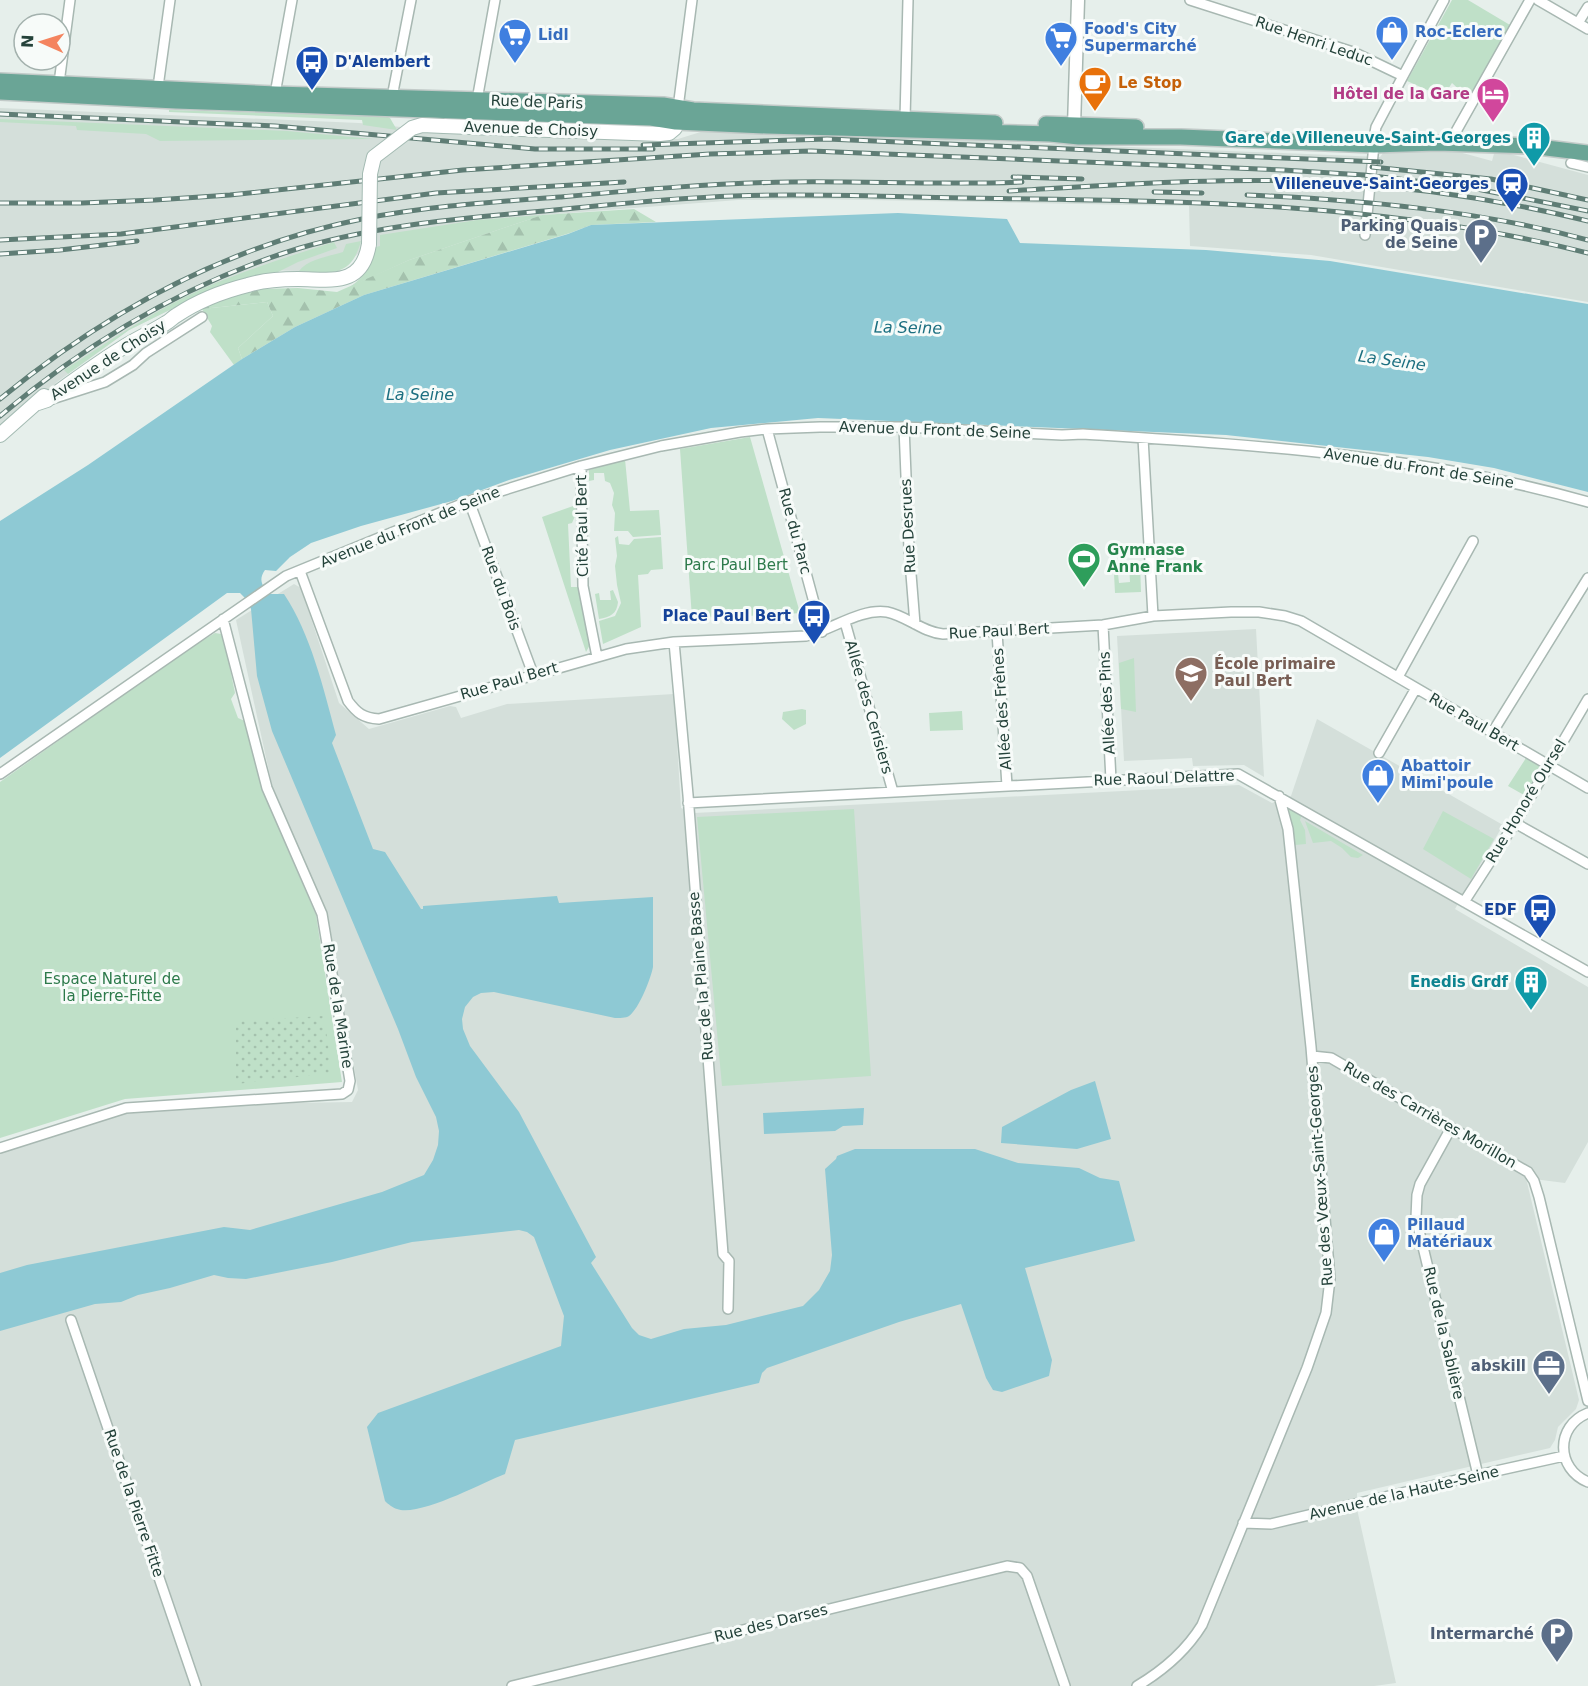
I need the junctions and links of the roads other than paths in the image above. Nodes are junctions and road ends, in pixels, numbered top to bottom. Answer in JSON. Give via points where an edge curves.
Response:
{"nodes":[{"id":1,"x":70,"y":0,"type":"edge"},
{"id":2,"x":170,"y":0,"type":"edge"},
{"id":3,"x":292,"y":0,"type":"edge"},
{"id":4,"x":411,"y":0,"type":"edge"},
{"id":5,"x":495,"y":0,"type":"edge"},
{"id":6,"x":692,"y":0,"type":"edge"},
{"id":7,"x":908,"y":0,"type":"edge"},
{"id":8,"x":1078,"y":0,"type":"edge"},
{"id":9,"x":1190,"y":0,"type":"edge"},
{"id":10,"x":1444,"y":0,"type":"edge"},
{"id":11,"x":1530,"y":0,"type":"edge"},
{"id":12,"x":1538,"y":0,"type":"edge"},
{"id":13,"x":1588,"y":7,"type":"edge"},
{"id":14,"x":1578,"y":23,"type":"junction"},
{"id":15,"x":1588,"y":29,"type":"edge"},
{"id":16,"x":1402,"y":76,"type":"junction"},
{"id":17,"x":0,"y":81,"type":"edge"},
{"id":18,"x":59,"y":83,"type":"junction"},
{"id":19,"x":0,"y":92,"type":"edge"},
{"id":20,"x":162,"y":94,"type":"junction"},
{"id":21,"x":275,"y":94,"type":"junction"},
{"id":22,"x":392,"y":97,"type":"junction"},
{"id":23,"x":477,"y":100,"type":"junction"},
{"id":24,"x":677,"y":115,"type":"junction"},
{"id":25,"x":905,"y":118,"type":"junction"},
{"id":26,"x":1076,"y":132,"type":"junction"},
{"id":27,"x":1454,"y":135,"type":"junction"},
{"id":28,"x":1374,"y":141,"type":"junction"},
{"id":29,"x":1588,"y":142,"type":"edge"},
{"id":30,"x":1588,"y":153,"type":"edge"},
{"id":31,"x":1571,"y":163,"type":"dead end"},
{"id":32,"x":1588,"y":167,"type":"edge"},
{"id":33,"x":1365,"y":235,"type":"dead end"},
{"id":34,"x":202,"y":317,"type":"dead end"},
{"id":35,"x":134,"y":338,"type":"junction"},
{"id":36,"x":146,"y":353,"type":"junction"},
{"id":37,"x":43,"y":401,"type":"junction"},
{"id":38,"x":904,"y":427,"type":"junction"},
{"id":39,"x":767,"y":429,"type":"junction"},
{"id":40,"x":0,"y":435,"type":"edge"},
{"id":41,"x":1143,"y":438,"type":"junction"},
{"id":42,"x":581,"y":466,"type":"junction"},
{"id":43,"x":469,"y":501,"type":"junction"},
{"id":44,"x":1588,"y":502,"type":"edge"},
{"id":45,"x":1473,"y":541,"type":"dead end"},
{"id":46,"x":300,"y":571,"type":"junction"},
{"id":47,"x":1588,"y":578,"type":"edge"},
{"id":48,"x":1153,"y":616,"type":"junction"},
{"id":49,"x":223,"y":619,"type":"junction"},
{"id":50,"x":845,"y":622,"type":"junction"},
{"id":51,"x":915,"y":624,"type":"junction"},
{"id":52,"x":1103,"y":625,"type":"junction"},
{"id":53,"x":822,"y":632,"type":"junction"},
{"id":54,"x":998,"y":632,"type":"junction"},
{"id":55,"x":674,"y":642,"type":"junction"},
{"id":56,"x":597,"y":657,"type":"junction"},
{"id":57,"x":533,"y":674,"type":"junction"},
{"id":58,"x":1398,"y":677,"type":"junction"},
{"id":59,"x":1416,"y":688,"type":"junction"},
{"id":60,"x":1588,"y":699,"type":"edge"},
{"id":61,"x":1492,"y":733,"type":"junction"},
{"id":62,"x":1379,"y":753,"type":"dead end"},
{"id":63,"x":1548,"y":764,"type":"junction"},
{"id":64,"x":0,"y":774,"type":"edge"},
{"id":65,"x":1111,"y":780,"type":"junction"},
{"id":66,"x":1007,"y":786,"type":"junction"},
{"id":67,"x":1588,"y":788,"type":"edge"},
{"id":68,"x":893,"y":792,"type":"junction"},
{"id":69,"x":1279,"y":796,"type":"junction"},
{"id":70,"x":688,"y":803,"type":"junction"},
{"id":71,"x":1515,"y":823,"type":"junction"},
{"id":72,"x":1588,"y":864,"type":"edge"},
{"id":73,"x":1464,"y":902,"type":"junction"},
{"id":74,"x":1588,"y":972,"type":"edge"},
{"id":75,"x":1312,"y":1056,"type":"junction"},
{"id":76,"x":1451,"y":1128,"type":"junction"},
{"id":77,"x":0,"y":1148,"type":"edge"},
{"id":78,"x":728,"y":1308,"type":"dead end"},
{"id":79,"x":71,"y":1320,"type":"dead end"},
{"id":80,"x":1588,"y":1401,"type":"edge"},
{"id":81,"x":1588,"y":1413,"type":"edge"},
{"id":82,"x":1564,"y":1456,"type":"junction"},
{"id":83,"x":1478,"y":1475,"type":"junction"},
{"id":84,"x":1588,"y":1482,"type":"edge"},
{"id":85,"x":1243,"y":1523,"type":"junction"},
{"id":86,"x":196,"y":1686,"type":"edge"},
{"id":87,"x":512,"y":1686,"type":"edge"},
{"id":88,"x":1065,"y":1686,"type":"edge"},
{"id":89,"x":1137,"y":1686,"type":"edge"}],
"edges":[{"from":1,"to":18,"type":"street"},
{"from":2,"to":20,"type":"street"},
{"from":3,"to":21,"type":"street"},
{"from":4,"to":22,"type":"street"},
{"from":5,"to":23,"type":"street"},
{"from":6,"to":24,"type":"street"},
{"from":7,"to":25,"type":"street"},
{"from":8,"to":26,"type":"street"},
{"from":9,"to":16,"type":"street","name":"Rue Henri Leduc","via":[[1353,52]]},
{"from":10,"to":16,"type":"street"},
{"from":11,"to":27,"type":"street"},
{"from":12,"to":14,"type":"street"},
{"from":13,"to":14,"type":"street"},
{"from":14,"to":15,"type":"street"},
{"from":16,"to":28,"type":"street","via":[[1376,128]]},
{"from":17,"to":18,"type":"main road","name":"Rue de Paris"},
{"from":18,"to":20,"type":"main road","name":"Rue de Paris"},
{"from":19,"to":20,"type":"main road","via":[[138,97]]},
{"from":20,"to":21,"type":"main road","name":"Rue de Paris"},
{"from":20,"to":24,"type":"main road","name":"Rue de Paris","via":[[651,118]]},
{"from":21,"to":22,"type":"main road","name":"Rue de Paris"},
{"from":22,"to":23,"type":"main road","name":"Rue de Paris"},
{"from":23,"to":24,"type":"main road","name":"Rue de Paris","via":[[663,105]]},
{"from":24,"to":25,"type":"main road","name":"Rue de Paris","via":[[693,110]]},
{"from":24,"to":26,"type":"main road","name":"Rue de Paris","via":[[1004,133]]},
{"from":24,"to":35,"type":"main road","name":"Avenue de Choisy","bridge":true,"via":[[675,128],[660,134],[422,125],[412,128],[374,157],[367,256],[353,274],[342,279],[260,282],[166,317]]},
{"from":25,"to":26,"type":"main road","name":"Rue de Paris"},
{"from":26,"to":28,"type":"main road","name":"Rue de Paris"},
{"from":27,"to":28,"type":"main road"},
{"from":27,"to":29,"type":"main road"},
{"from":28,"to":30,"type":"main road","via":[[1530,146]]},
{"from":28,"to":33,"type":"street"},
{"from":31,"to":32,"type":"street"},
{"from":34,"to":36,"type":"street"},
{"from":35,"to":36,"type":"street"},
{"from":35,"to":37,"type":"main road","name":"Avenue de Choisy","via":[[59,384]]},
{"from":36,"to":37,"type":"street","via":[[105,382]]},
{"from":37,"to":40,"type":"main road","name":"Avenue de Choisy"},
{"from":38,"to":39,"type":"street","name":"Avenue du Front de Seine"},
{"from":38,"to":41,"type":"street","name":"Avenue du Front de Seine"},
{"from":38,"to":51,"type":"street","name":"Rue Desrues"},
{"from":39,"to":42,"type":"street","name":"Avenue du Front de Seine","via":[[662,446]]},
{"from":39,"to":53,"type":"street","name":"Rue du Parc"},
{"from":41,"to":44,"type":"street","name":"Avenue du Front de Seine","via":[[1280,448],[1404,464],[1507,480]]},
{"from":41,"to":48,"type":"street"},
{"from":42,"to":43,"type":"street","name":"Avenue du Front de Seine"},
{"from":42,"to":56,"type":"street","name":"Cité Paul Bert","via":[[583,586]]},
{"from":43,"to":46,"type":"street","name":"Avenue du Front de Seine"},
{"from":43,"to":57,"type":"street","name":"Rue du Bois"},
{"from":45,"to":58,"type":"street"},
{"from":46,"to":49,"type":"street","name":"Avenue du Front de Seine","via":[[286,576]]},
{"from":46,"to":57,"type":"street","name":"Rue Paul Bert","via":[[348,701],[367,718],[379,719]]},
{"from":47,"to":61,"type":"street"},
{"from":48,"to":52,"type":"street","name":"Rue Paul Bert"},
{"from":48,"to":58,"type":"street","name":"Rue Paul Bert","via":[[1245,611],[1285,616],[1301,621]]},
{"from":49,"to":64,"type":"street"},
{"from":49,"to":77,"type":"street","name":"Rue de la Marine","via":[[267,788],[322,914],[350,1081],[348,1090],[342,1094],[126,1108]]},
{"from":50,"to":51,"type":"street","name":"Rue Paul Bert","via":[[884,612]]},
{"from":50,"to":53,"type":"street","name":"Rue Paul Bert"},
{"from":50,"to":68,"type":"street","name":"Allée des Cerisiers"},
{"from":51,"to":54,"type":"street","name":"Rue Paul Bert","via":[[943,634]]},
{"from":52,"to":54,"type":"street","name":"Rue Paul Bert"},
{"from":52,"to":65,"type":"street","name":"Allée des Pins"},
{"from":53,"to":55,"type":"street","name":"Rue Paul Bert"},
{"from":54,"to":66,"type":"street","name":"Allée des Frênes"},
{"from":55,"to":56,"type":"street","name":"Rue Paul Bert"},
{"from":55,"to":70,"type":"street","name":"Rue de la Plaine Basse"},
{"from":56,"to":57,"type":"street","name":"Rue Paul Bert"},
{"from":58,"to":59,"type":"street","name":"Rue Paul Bert"},
{"from":59,"to":61,"type":"street","name":"Rue Paul Bert"},
{"from":59,"to":62,"type":"street"},
{"from":60,"to":63,"type":"street","name":"Rue Honoré Oursel"},
{"from":61,"to":63,"type":"street","name":"Rue Paul Bert"},
{"from":63,"to":67,"type":"street","name":"Rue Paul Bert"},
{"from":63,"to":71,"type":"street","name":"Rue Honoré Oursel"},
{"from":65,"to":66,"type":"street","name":"Rue Raoul Delattre"},
{"from":65,"to":69,"type":"street","name":"Rue Raoul Delattre","via":[[1232,773],[1245,776]]},
{"from":66,"to":68,"type":"street","name":"Rue Raoul Delattre"},
{"from":68,"to":70,"type":"street","name":"Rue Raoul Delattre"},
{"from":69,"to":73,"type":"street","name":"Rue Raoul Delattre"},
{"from":69,"to":75,"type":"street","name":"Rue des Vœux-Saint-Georges","via":[[1288,830]]},
{"from":70,"to":78,"type":"street","name":"Rue de la Plaine Basse","via":[[723,1254],[729,1261]]},
{"from":71,"to":72,"type":"street"},
{"from":71,"to":73,"type":"street","name":"Rue Honoré Oursel"},
{"from":73,"to":74,"type":"street","name":"Rue Raoul Delattre"},
{"from":75,"to":76,"type":"street","name":"Rue des Carrières Morillon","via":[[1331,1058]]},
{"from":75,"to":85,"type":"street","name":"Rue des Vœux-Saint-Georges","via":[[1329,1296],[1316,1345]]},
{"from":76,"to":80,"type":"street","name":"Rue des Carrières Morillon","via":[[1528,1172],[1534,1181]]},
{"from":76,"to":83,"type":"street","name":"Rue de la Sablière","via":[[1420,1184],[1416,1218]]},
{"from":79,"to":86,"type":"street","name":"Rue de la Pierre Fitte"},
{"from":81,"to":82,"type":"street","via":[[1567,1431]]},
{"from":82,"to":83,"type":"street","name":"Avenue de la Haute-Seine"},
{"from":82,"to":84,"type":"street","via":[[1572,1472]]},
{"from":83,"to":85,"type":"street","name":"Avenue de la Haute-Seine","via":[[1271,1524]]},
{"from":85,"to":89,"type":"street","name":"Rue des Vœux-Saint-Georges","via":[[1196,1634],[1176,1657]]},
{"from":87,"to":88,"type":"street","name":"Rue des Darses","via":[[1012,1566],[1027,1576]]}]}
